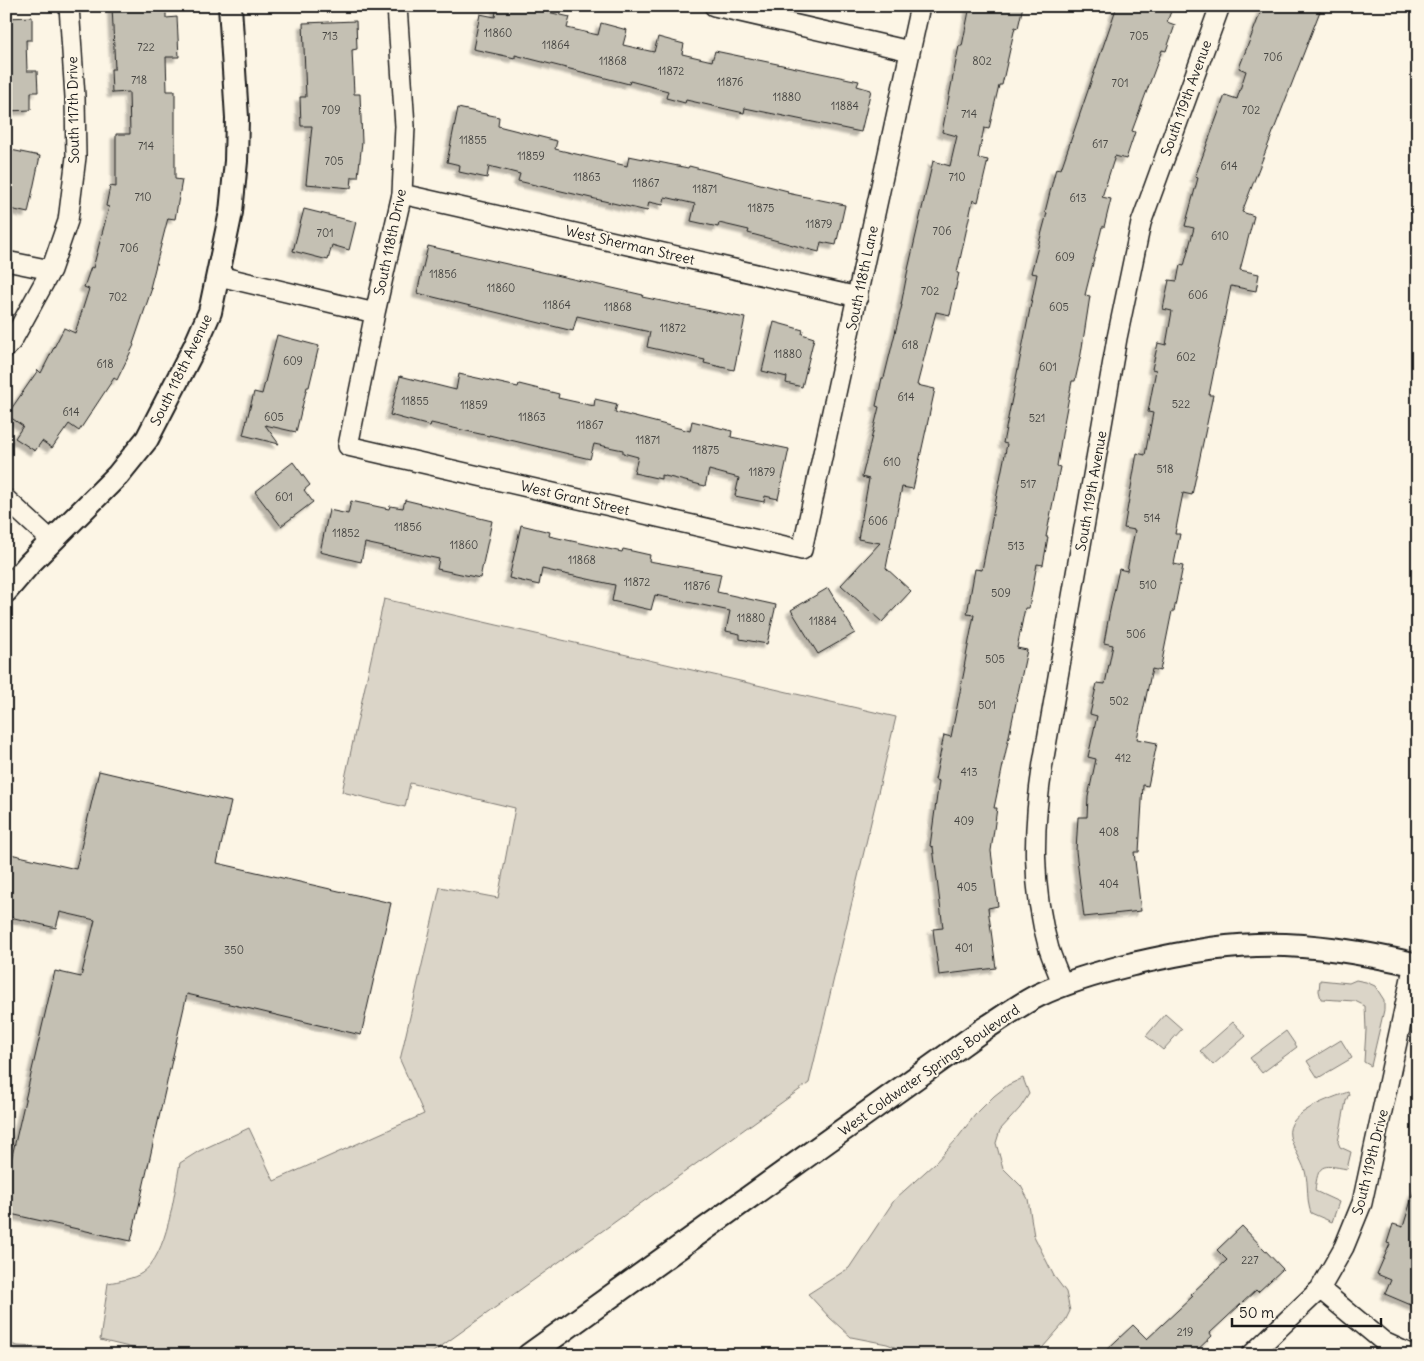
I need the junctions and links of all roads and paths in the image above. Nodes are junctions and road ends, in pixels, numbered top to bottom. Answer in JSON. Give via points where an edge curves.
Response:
{"nodes":[{"id":1,"x":69,"y":6,"type":"edge"},
{"id":2,"x":230,"y":6,"type":"edge"},
{"id":3,"x":397,"y":6,"type":"edge"},
{"id":4,"x":714,"y":6,"type":"edge"},
{"id":5,"x":920,"y":6,"type":"edge"},
{"id":6,"x":1220,"y":6,"type":"edge"},
{"id":7,"x":910,"y":52,"type":"junction"},
{"id":8,"x":402,"y":194,"type":"junction"},
{"id":9,"x":6,"y":261,"type":"edge"},
{"id":10,"x":51,"y":270,"type":"junction"},
{"id":11,"x":219,"y":276,"type":"junction"},
{"id":12,"x":858,"y":297,"type":"junction"},
{"id":13,"x":375,"y":313,"type":"junction"},
{"id":14,"x":6,"y":348,"type":"edge"},
{"id":15,"x":348,"y":446,"type":"joint"},
{"id":16,"x":6,"y":499,"type":"edge"},
{"id":17,"x":52,"y":541,"type":"junction"},
{"id":18,"x":802,"y":550,"type":"joint"},
{"id":19,"x":6,"y":591,"type":"edge"},
{"id":20,"x":1416,"y":964,"type":"edge"},
{"id":21,"x":1063,"y":985,"type":"junction"},
{"id":22,"x":1320,"y":1289,"type":"junction"},
{"id":23,"x":529,"y":1355,"type":"edge"},
{"id":24,"x":1251,"y":1355,"type":"edge"},
{"id":25,"x":1412,"y":1355,"type":"edge"}],
"edges":[{"from":1,"to":10,"type":"street","name":"South 117th Drive","via":[[76,157],[68,221]]},
{"from":2,"to":11,"type":"street","name":"South 118th Avenue","via":[[236,161],[231,212]]},
{"from":3,"to":8,"type":"street","name":"South 118th Drive","via":[[405,126]]},
{"from":4,"to":7,"type":"street"},
{"from":5,"to":7,"type":"street","name":"South 118th Lane"},
{"from":6,"to":21,"type":"street","name":"South 119th Avenue","via":[[1140,223],[1043,763],[1037,802],[1036,879],[1049,950]]},
{"from":7,"to":12,"type":"street","name":"South 118th Lane"},
{"from":8,"to":12,"type":"street","name":"West Sherman Street"},
{"from":8,"to":13,"type":"street","name":"South 118th Drive"},
{"from":9,"to":10,"type":"street"},
{"from":10,"to":14,"type":"street","name":"South 117th Drive"},
{"from":11,"to":13,"type":"street"},
{"from":11,"to":17,"type":"street","name":"South 118th Avenue","via":[[210,312],[195,346],[147,439],[118,475]]},
{"from":12,"to":18,"type":"street","name":"South 118th Lane"},
{"from":13,"to":15,"type":"street","name":"South 118th Drive"},
{"from":15,"to":18,"type":"street","name":"West Grant Street"},
{"from":16,"to":17,"type":"street"},
{"from":17,"to":19,"type":"street","name":"South 118th Avenue"},
{"from":20,"to":21,"type":"street","name":"West Coldwater Springs Boulevard","via":[[1349,951],[1256,944],[1167,956]]},
{"from":20,"to":22,"type":"street","name":"South 119th Drive","via":[[1362,1203],[1344,1247]]},
{"from":21,"to":23,"type":"street","name":"West Coldwater Springs Boulevard","via":[[1038,996],[984,1029]]},
{"from":22,"to":24,"type":"street","name":"South 119th Drive"},
{"from":22,"to":25,"type":"street","via":[[1384,1342]]}]}
